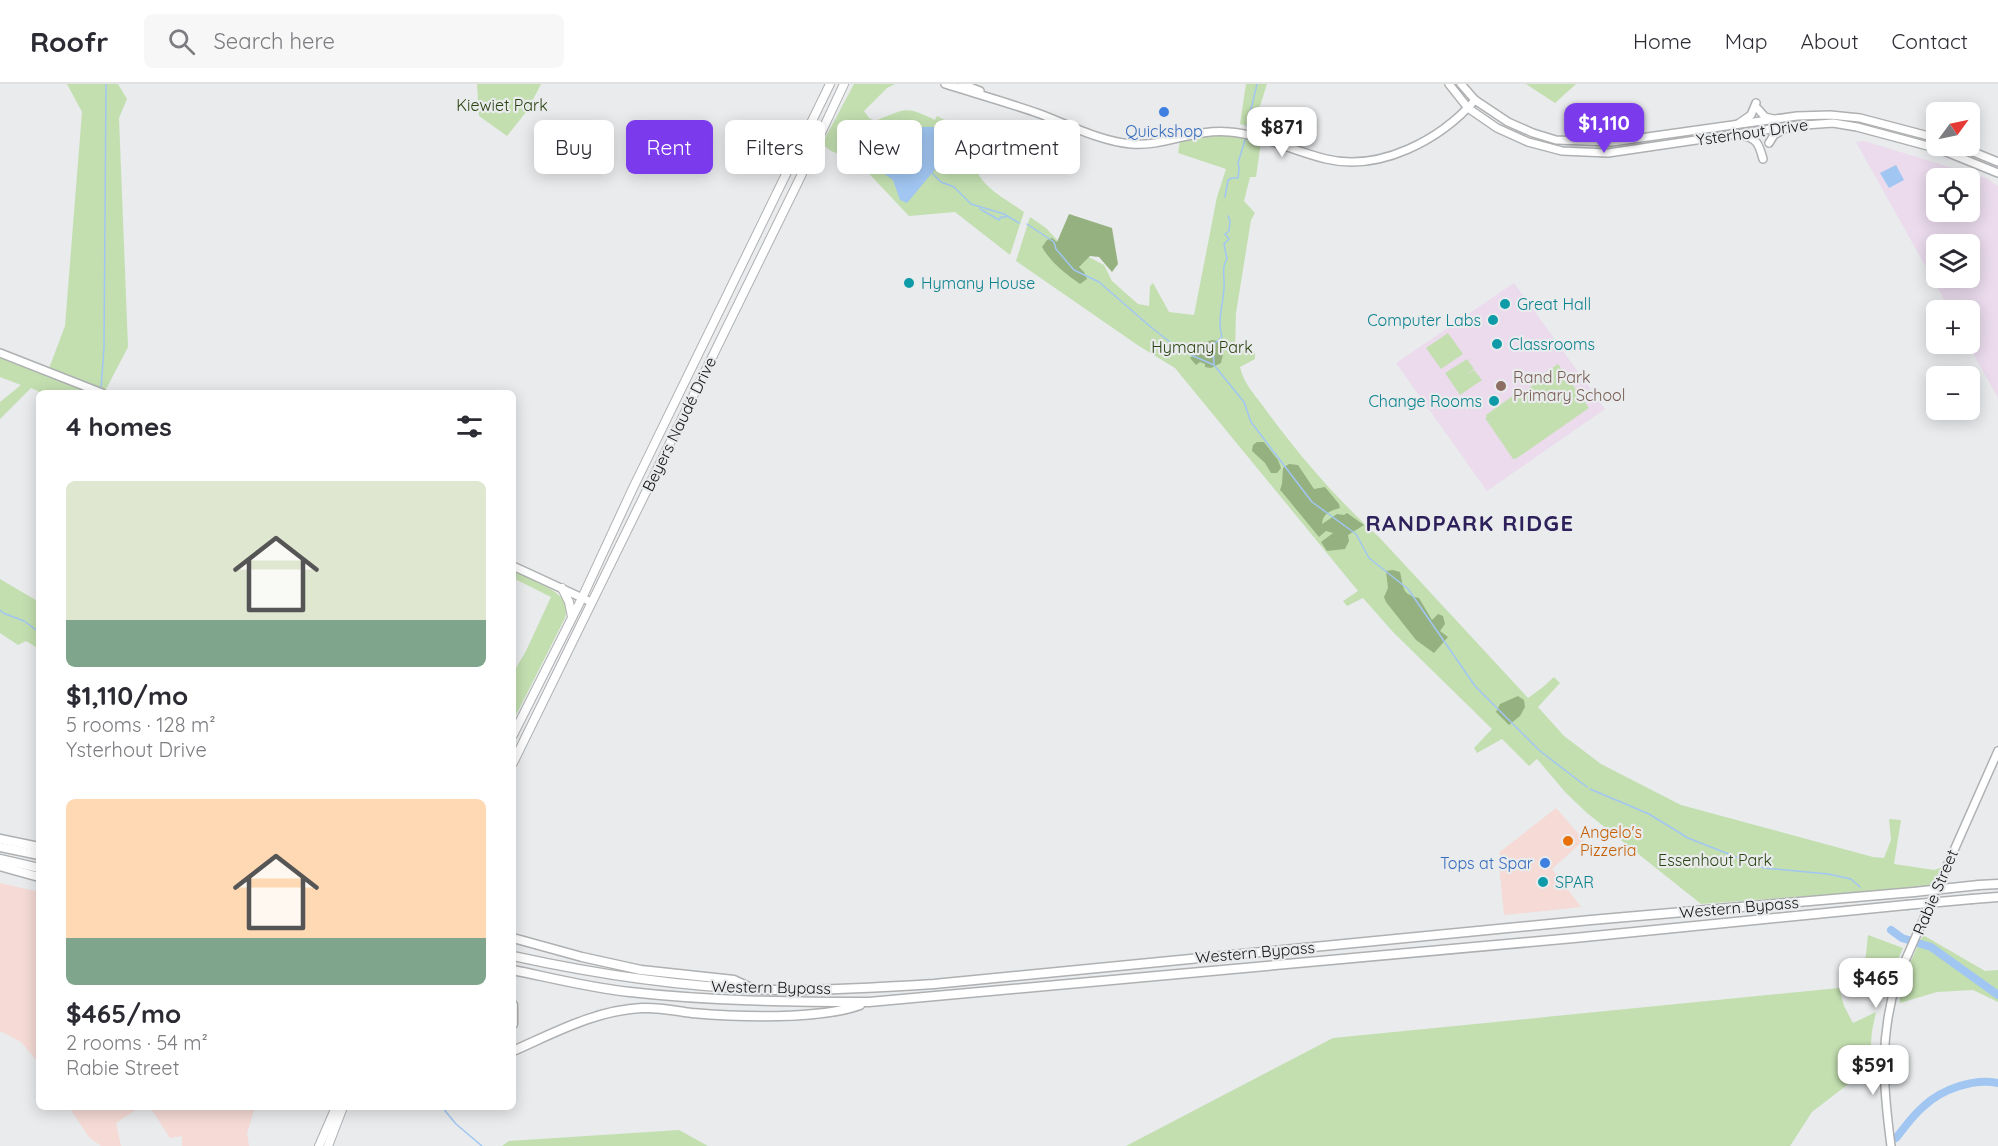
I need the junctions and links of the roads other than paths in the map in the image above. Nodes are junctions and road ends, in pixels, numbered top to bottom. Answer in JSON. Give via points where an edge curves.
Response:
{"nodes":[{"id":1,"x":826,"y":84,"type":"edge"},
{"id":2,"x":830,"y":84,"type":"edge"},
{"id":3,"x":846,"y":84,"type":"edge"},
{"id":4,"x":945,"y":84,"type":"edge"},
{"id":5,"x":962,"y":84,"type":"edge"},
{"id":6,"x":1449,"y":84,"type":"edge"},
{"id":7,"x":1461,"y":84,"type":"edge"},
{"id":8,"x":987,"y":95,"type":"junction"},
{"id":9,"x":824,"y":99,"type":"junction"},
{"id":10,"x":1475,"y":100,"type":"junction"},
{"id":11,"x":1468,"y":108,"type":"junction"},
{"id":12,"x":1777,"y":119,"type":"junction"},
{"id":13,"x":1733,"y":126,"type":"junction"},
{"id":14,"x":1791,"y":126,"type":"junction"},
{"id":15,"x":1736,"y":134,"type":"junction"},
{"id":16,"x":1926,"y":136,"type":"edge"},
{"id":17,"x":1768,"y":143,"type":"dead end"},
{"id":18,"x":1980,"y":155,"type":"edge"},
{"id":19,"x":1763,"y":159,"type":"dead end"},
{"id":20,"x":1998,"y":162,"type":"edge"},
{"id":21,"x":1998,"y":173,"type":"edge"},
{"id":22,"x":0,"y":353,"type":"edge"},
{"id":23,"x":95,"y":390,"type":"edge"},
{"id":24,"x":516,"y":567,"type":"edge"},
{"id":25,"x":562,"y":588,"type":"junction"},
{"id":26,"x":582,"y":598,"type":"junction"},
{"id":27,"x":591,"y":602,"type":"junction"},
{"id":28,"x":572,"y":617,"type":"junction"},
{"id":29,"x":516,"y":729,"type":"edge"},
{"id":30,"x":1998,"y":750,"type":"edge"},
{"id":31,"x":516,"y":757,"type":"edge"},
{"id":32,"x":0,"y":839,"type":"edge"},
{"id":33,"x":36,"y":846,"type":"edge"},
{"id":34,"x":0,"y":847,"type":"edge"},
{"id":35,"x":36,"y":854,"type":"edge"},
{"id":36,"x":0,"y":859,"type":"edge"},
{"id":37,"x":0,"y":866,"type":"edge"},
{"id":38,"x":36,"y":867,"type":"edge"},
{"id":39,"x":36,"y":876,"type":"edge"},
{"id":40,"x":1998,"y":884,"type":"edge"},
{"id":41,"x":1998,"y":897,"type":"edge"},
{"id":42,"x":516,"y":939,"type":"edge"},
{"id":43,"x":516,"y":945,"type":"edge"},
{"id":44,"x":582,"y":957,"type":"junction"},
{"id":45,"x":516,"y":958,"type":"edge"},
{"id":46,"x":516,"y":971,"type":"edge"},
{"id":47,"x":751,"y":988,"type":"junction"},
{"id":48,"x":869,"y":1002,"type":"junction"},
{"id":49,"x":516,"y":1051,"type":"edge"},
{"id":50,"x":335,"y":1110,"type":"edge"},
{"id":51,"x":342,"y":1110,"type":"edge"},
{"id":52,"x":320,"y":1146,"type":"edge"},
{"id":53,"x":328,"y":1146,"type":"edge"},
{"id":54,"x":1891,"y":1146,"type":"edge"}],
"edges":[{"from":1,"to":9,"type":"main road"},
{"from":2,"to":9,"type":"main road","name":"Beyers Naudé Drive"},
{"from":3,"to":27,"type":"main road","name":"Beyers Naudé Drive"},
{"from":4,"to":8,"type":"main road"},
{"from":5,"to":8,"type":"main road"},
{"from":6,"to":11,"type":"main road","name":"Ysterhout Drive"},
{"from":7,"to":10,"type":"main road","name":"Ysterhout Drive"},
{"from":8,"to":11,"type":"main road","via":[[1128,144],[1230,132],[1351,162],[1407,149],[1437,133]]},
{"from":9,"to":26,"type":"main road","name":"Beyers Naudé Drive"},
{"from":10,"to":11,"type":"main road"},
{"from":10,"to":13,"type":"main road","name":"Ysterhout Drive","via":[[1508,122],[1556,140],[1612,142]]},
{"from":11,"to":15,"type":"main road","name":"Ysterhout Drive","via":[[1508,133],[1562,151],[1608,153]]},
{"from":12,"to":13,"type":"main road","name":"Ysterhout Drive"},
{"from":12,"to":13,"type":"main road","via":[[1765,117],[1757,106],[1751,115]]},
{"from":12,"to":16,"type":"main road","name":"Ysterhout Drive","via":[[1844,116]]},
{"from":14,"to":15,"type":"main road","name":"Ysterhout Drive"},
{"from":14,"to":17,"type":"main road"},
{"from":14,"to":21,"type":"main road","name":"Ysterhout Drive","via":[[1833,123],[1857,127],[1939,149]]},
{"from":15,"to":19,"type":"main road","via":[[1755,140]]},
{"from":18,"to":20,"type":"main road"},
{"from":22,"to":23,"type":"main road"},
{"from":24,"to":25,"type":"main road"},
{"from":25,"to":26,"type":"main road"},
{"from":25,"to":28,"type":"main road"},
{"from":26,"to":27,"type":"main road"},
{"from":26,"to":28,"type":"main road","name":"Beyers Naudé Drive"},
{"from":27,"to":31,"type":"main road","name":"Beyers Naudé Drive"},
{"from":28,"to":29,"type":"main road","name":"Beyers Naudé Drive"},
{"from":30,"to":54,"type":"main road","name":"Rabie Street","via":[[1897,979],[1888,1011],[1884,1077]]},
{"from":32,"to":33,"type":"highway"},
{"from":34,"to":35,"type":"highway"},
{"from":36,"to":38,"type":"highway"},
{"from":37,"to":39,"type":"highway"},
{"from":40,"to":47,"type":"highway","name":"Western Bypass","bridge":true,"via":[[934,984]]},
{"from":41,"to":48,"type":"highway","name":"Western Bypass","bridge":true},
{"from":42,"to":44,"type":"highway"},
{"from":43,"to":44,"type":"highway"},
{"from":44,"to":47,"type":"highway","via":[[641,970],[734,980]]},
{"from":45,"to":47,"type":"highway","name":"Western Bypass","via":[[639,979]]},
{"from":46,"to":48,"type":"highway","name":"Western Bypass","via":[[600,988],[692,998]]},
{"from":48,"to":49,"type":"highway","via":[[845,1010],[777,1015],[643,1008],[579,1022]]},
{"from":50,"to":52,"type":"main road"},
{"from":51,"to":53,"type":"main road"}]}
